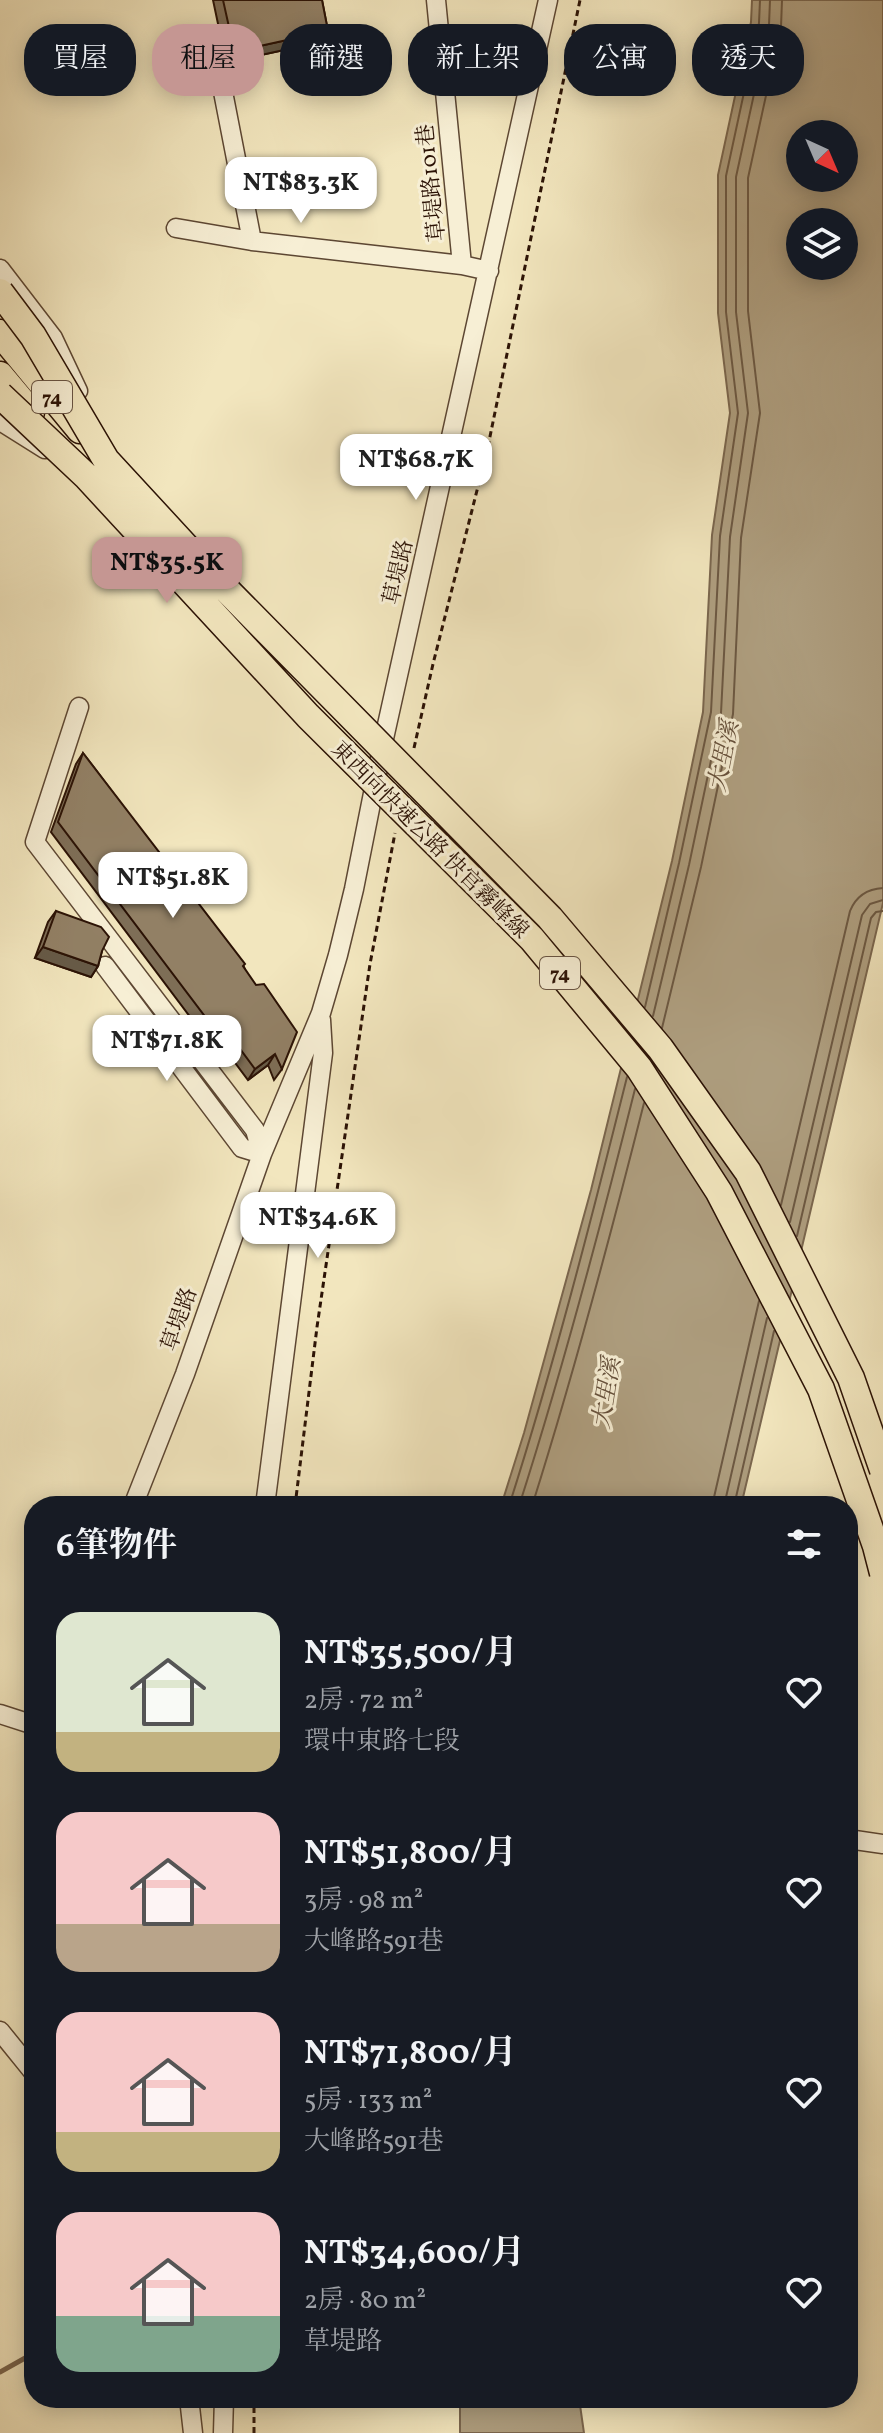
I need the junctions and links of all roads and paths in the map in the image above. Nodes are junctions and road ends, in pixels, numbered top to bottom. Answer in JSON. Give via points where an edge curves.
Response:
{"nodes":[{"id":1,"x":436,"y":0,"type":"edge"},
{"id":2,"x":548,"y":0,"type":"edge"},
{"id":3,"x":580,"y":0,"type":"edge"},
{"id":4,"x":224,"y":96,"type":"edge"},
{"id":5,"x":176,"y":228,"type":"dead end"},
{"id":6,"x":252,"y":241,"type":"junction"},
{"id":7,"x":462,"y":265,"type":"junction"},
{"id":8,"x":0,"y":269,"type":"edge"},
{"id":9,"x":489,"y":271,"type":"junction"},
{"id":10,"x":0,"y":292,"type":"edge"},
{"id":11,"x":0,"y":313,"type":"edge"},
{"id":12,"x":0,"y":333,"type":"edge"},
{"id":13,"x":0,"y":375,"type":"edge"},
{"id":14,"x":0,"y":387,"type":"edge"},
{"id":15,"x":0,"y":395,"type":"edge"},
{"id":16,"x":0,"y":421,"type":"edge"},
{"id":17,"x":93,"y":426,"type":"junction"},
{"id":18,"x":55,"y":455,"type":"junction"},
{"id":19,"x":96,"y":468,"type":"junction"},
{"id":20,"x":79,"y":707,"type":"dead end"},
{"id":21,"x":383,"y":743,"type":"junction"},
{"id":22,"x":413,"y":751,"type":"dead end"},
{"id":23,"x":374,"y":788,"type":"junction"},
{"id":24,"x":398,"y":824,"type":"dead end"},
{"id":25,"x":105,"y":966,"type":"edge"},
{"id":26,"x":321,"y":1013,"type":"junction"},
{"id":27,"x":262,"y":1154,"type":"junction"},
{"id":28,"x":883,"y":1470,"type":"edge"},
{"id":29,"x":137,"y":1496,"type":"edge"},
{"id":30,"x":266,"y":1496,"type":"edge"},
{"id":31,"x":296,"y":1496,"type":"edge"},
{"id":32,"x":883,"y":1573,"type":"edge"},
{"id":33,"x":0,"y":1714,"type":"edge"},
{"id":34,"x":24,"y":1722,"type":"edge"},
{"id":35,"x":858,"y":1840,"type":"edge"},
{"id":36,"x":883,"y":1844,"type":"edge"},
{"id":37,"x":0,"y":2031,"type":"edge"},
{"id":38,"x":24,"y":2061,"type":"edge"},
{"id":39,"x":190,"y":2408,"type":"edge"},
{"id":40,"x":224,"y":2408,"type":"edge"},
{"id":41,"x":254,"y":2408,"type":"edge"},
{"id":42,"x":193,"y":2433,"type":"edge"},
{"id":43,"x":223,"y":2433,"type":"edge"},
{"id":44,"x":254,"y":2433,"type":"edge"}],
"edges":[{"from":1,"to":7,"type":"street","name":"草堤路101巷"},
{"from":2,"to":9,"type":"street","name":"草堤路"},
{"from":3,"to":22,"type":"path","via":[[487,451]]},
{"from":4,"to":6,"type":"street"},
{"from":5,"to":6,"type":"street"},
{"from":6,"to":7,"type":"street"},
{"from":7,"to":9,"type":"street"},
{"from":8,"to":17,"type":"street","via":[[53,338]]},
{"from":9,"to":21,"type":"street","name":"草堤路"},
{"from":10,"to":19,"type":"highway","bridge":true,"via":[[33,336]]},
{"from":11,"to":17,"type":"street"},
{"from":12,"to":19,"type":"highway","name":"東西向快速公路 快官霧峰線","number":"74","bridge":true},
{"from":13,"to":19,"type":"highway","name":"東西向快速公路 快官霧峰線","number":"74","bridge":true},
{"from":14,"to":18,"type":"street"},
{"from":15,"to":19,"type":"highway","bridge":true},
{"from":16,"to":18,"type":"street"},
{"from":17,"to":21,"type":"street","via":[[111,456],[216,572]]},
{"from":18,"to":23,"type":"street"},
{"from":19,"to":28,"type":"highway","name":"東西向快速公路 快官霧峰線","number":"74","bridge":true,"via":[[212,575],[550,918],[660,1048],[748,1172],[851,1378]]},
{"from":19,"to":32,"type":"highway","name":"東西向快速公路 快官霧峰線","number":"74","bridge":true,"via":[[308,716],[532,939],[639,1068],[719,1192],[821,1389]]},
{"from":20,"to":27,"type":"street","via":[[35,842],[255,1130]]},
{"from":21,"to":23,"type":"street","name":"草堤路"},
{"from":23,"to":26,"type":"street","name":"草堤路"},
{"from":24,"to":31,"type":"path","via":[[370,964]]},
{"from":25,"to":27,"type":"street","via":[[242,1148]]},
{"from":26,"to":27,"type":"street","name":"草堤路"},
{"from":26,"to":30,"type":"street","name":"草堤路","via":[[323,1053]]},
{"from":27,"to":29,"type":"street","name":"草堤路"},
{"from":33,"to":34,"type":"street"},
{"from":35,"to":36,"type":"street"},
{"from":37,"to":38,"type":"street"},
{"from":39,"to":42,"type":"street"},
{"from":40,"to":43,"type":"street"},
{"from":41,"to":44,"type":"path"}]}
